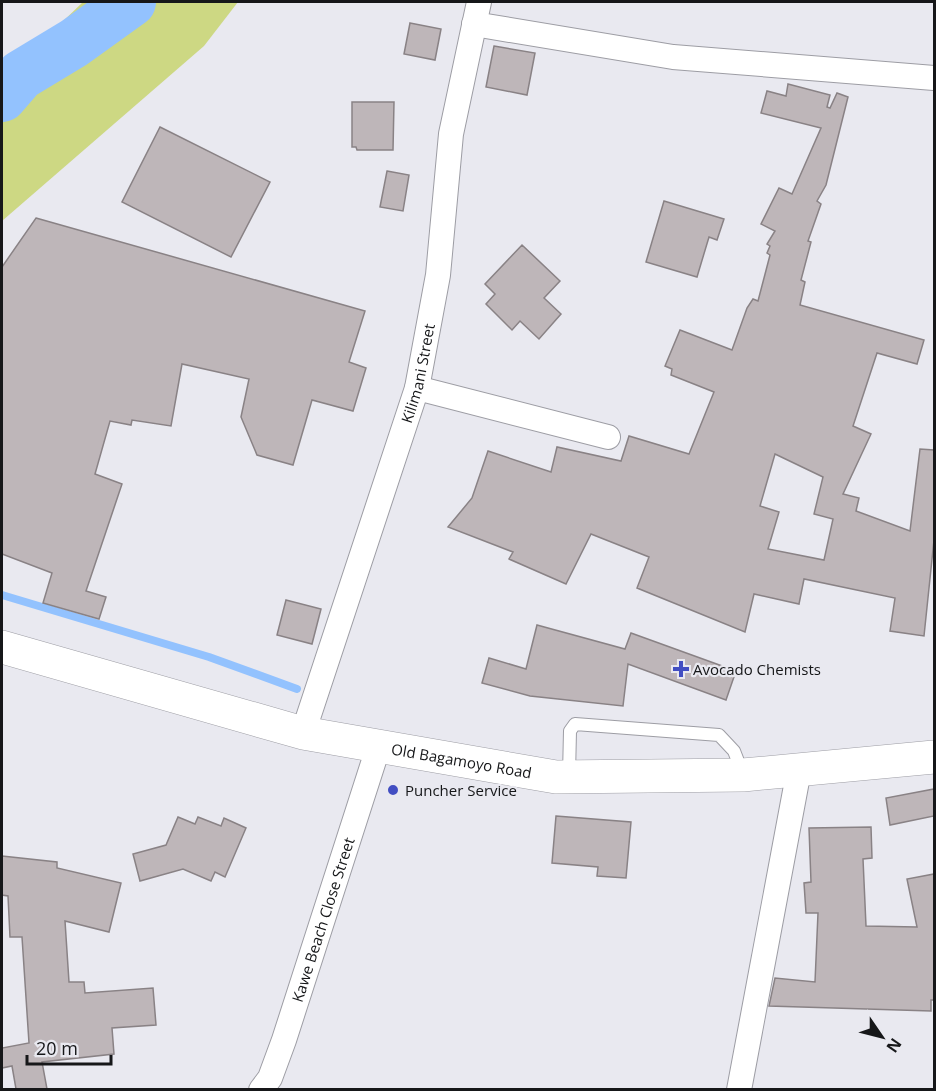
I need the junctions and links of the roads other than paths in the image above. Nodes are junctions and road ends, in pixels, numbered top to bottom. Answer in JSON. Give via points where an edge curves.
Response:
{"nodes":[{"id":1,"x":476,"y":13,"type":"edge"},
{"id":2,"x":934,"y":78,"type":"edge"},
{"id":3,"x":417,"y":388,"type":"junction"},
{"id":4,"x":608,"y":437,"type":"dead end"},
{"id":5,"x":2,"y":646,"type":"edge"},
{"id":6,"x":303,"y":733,"type":"junction"},
{"id":7,"x":378,"y":748,"type":"junction"},
{"id":8,"x":934,"y":757,"type":"edge"},
{"id":9,"x":799,"y":770,"type":"junction"},
{"id":10,"x":743,"y":775,"type":"junction"},
{"id":11,"x":569,"y":777,"type":"junction"},
{"id":12,"x":261,"y":1089,"type":"edge"},
{"id":13,"x":739,"y":1089,"type":"edge"}],
"edges":[{"from":1,"to":2,"type":"street","via":[[673,57]]},
{"from":1,"to":3,"type":"street","name":"Kilimani Street","via":[[451,134],[438,275]]},
{"from":3,"to":4,"type":"street"},
{"from":3,"to":6,"type":"street","name":"Kilimani Street"},
{"from":5,"to":6,"type":"main road","name":"Old Bagamoyo Road"},
{"from":6,"to":7,"type":"main road","name":"Old Bagamoyo Road"},
{"from":7,"to":11,"type":"main road","name":"Old Bagamoyo Road"},
{"from":7,"to":12,"type":"street","name":"Kawe Beach Close Street","via":[[284,1040],[270,1078]]},
{"from":8,"to":9,"type":"main road","name":"Old Bagamoyo Road"},
{"from":9,"to":10,"type":"main road","name":"Old Bagamoyo Road"},
{"from":9,"to":13,"type":"street"},
{"from":10,"to":11,"type":"main road","name":"Old Bagamoyo Road"},
{"from":10,"to":11,"type":"lane","via":[[734,751],[719,735],[575,724],[570,731]]}]}
